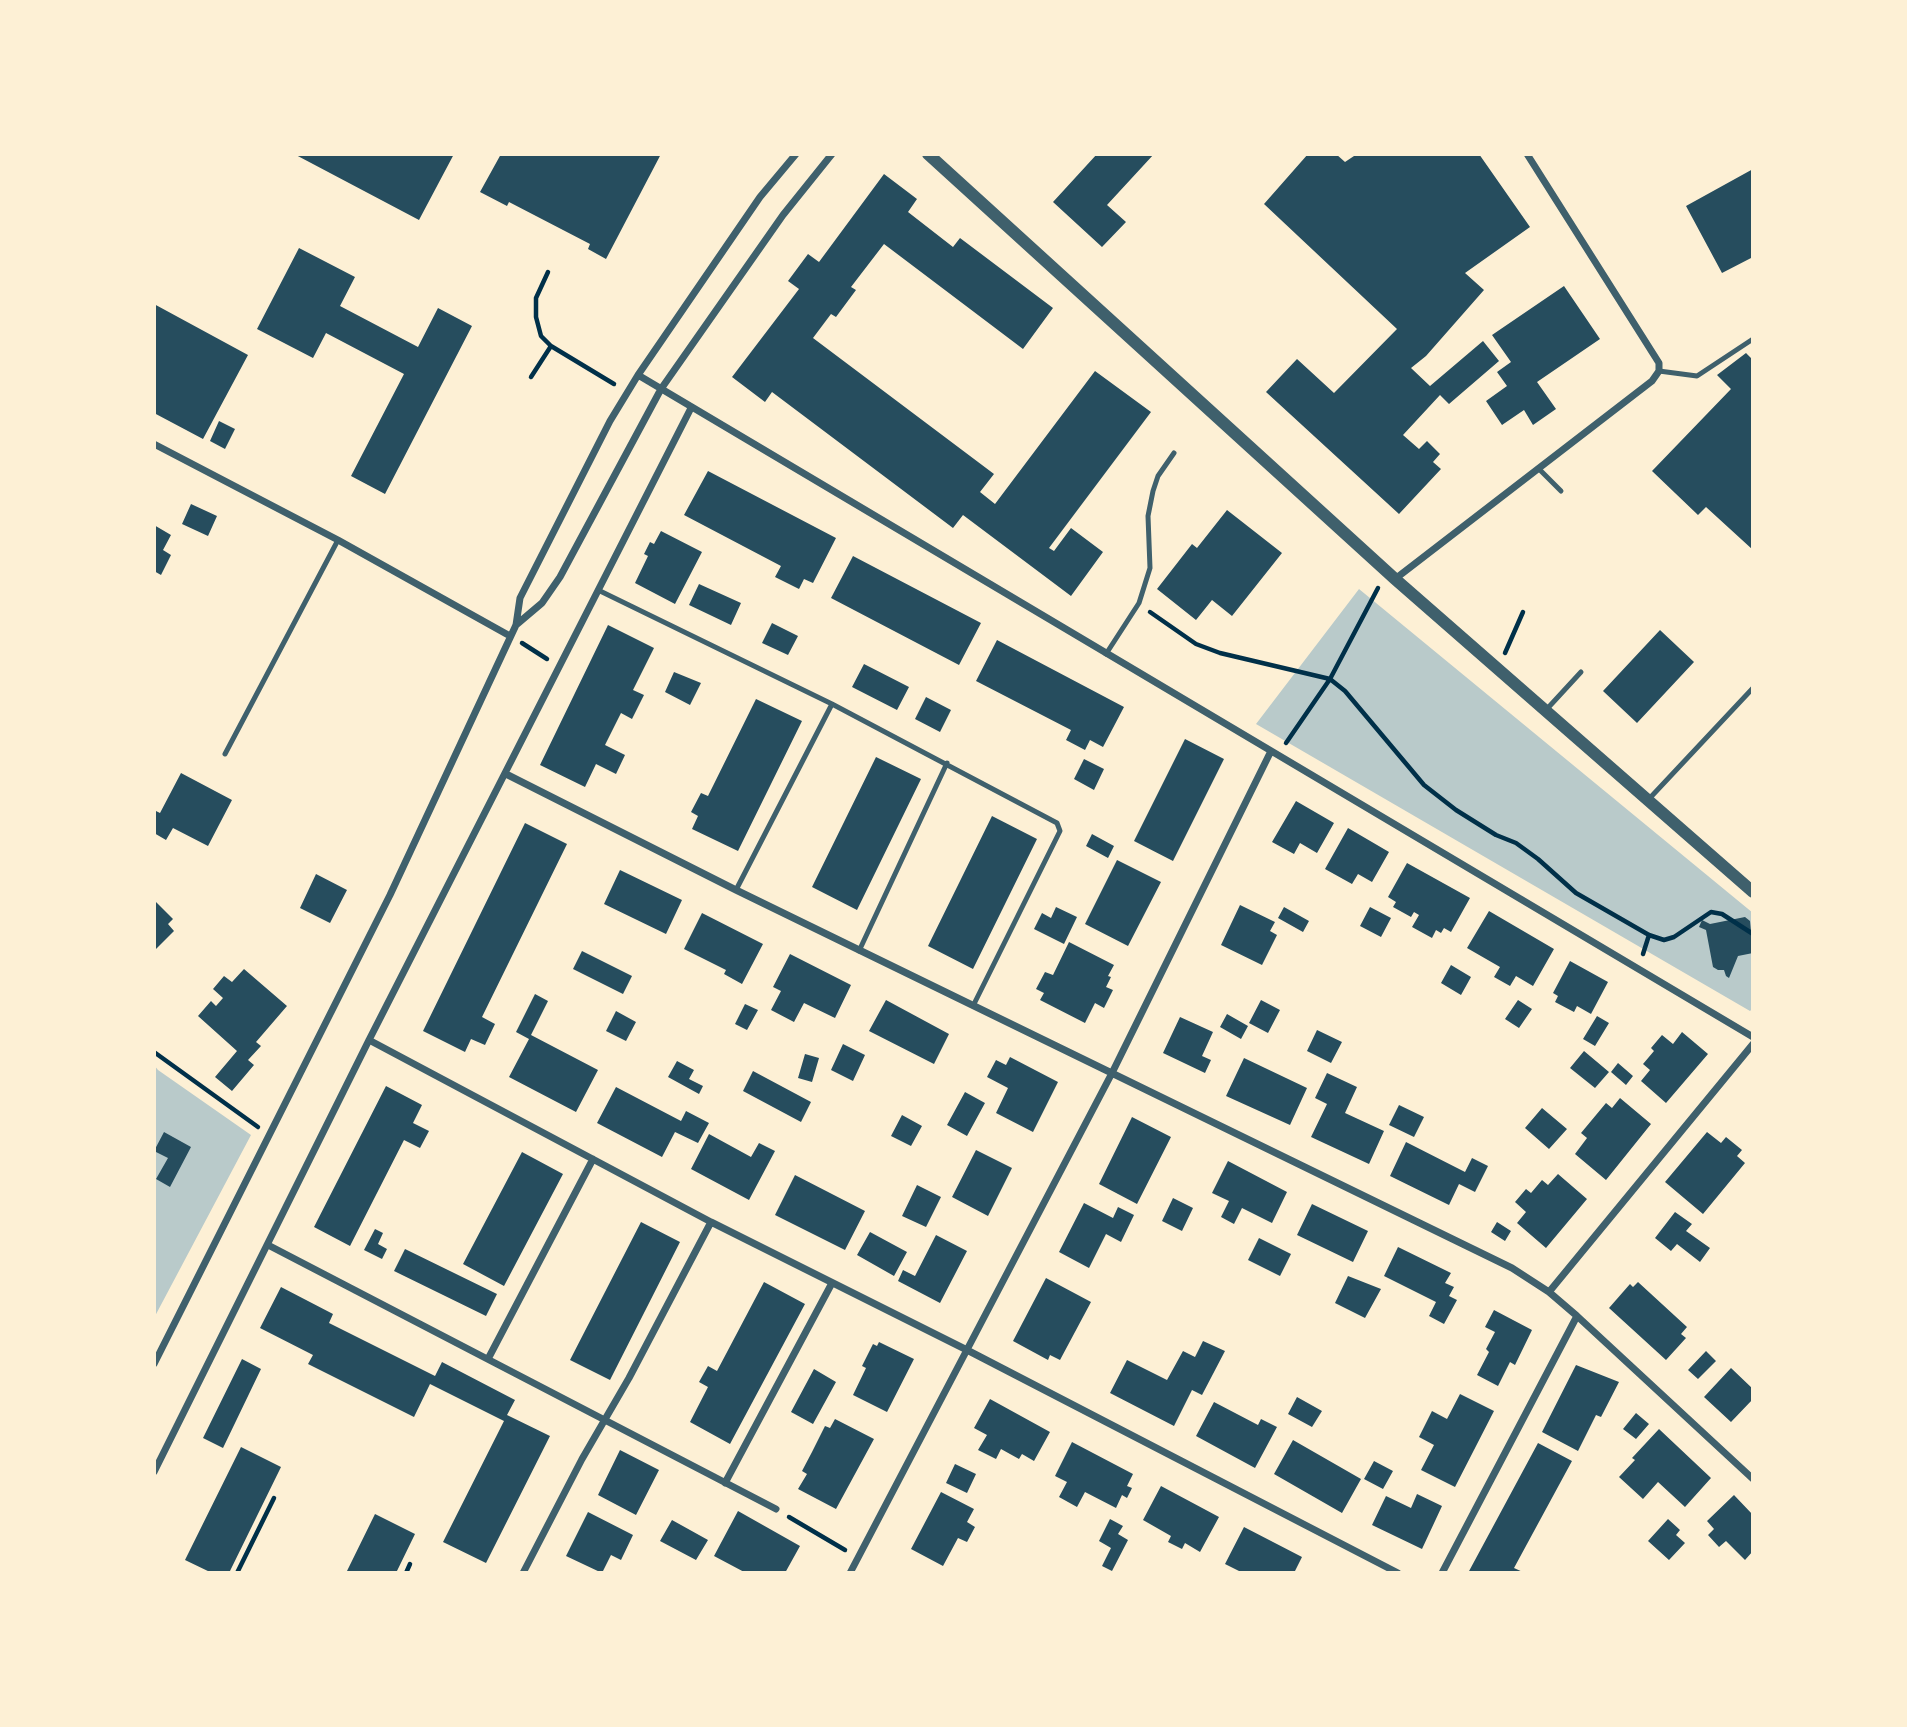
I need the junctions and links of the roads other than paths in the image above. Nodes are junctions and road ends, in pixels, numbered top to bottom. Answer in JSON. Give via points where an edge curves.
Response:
{"nodes":[{"id":1,"x":796,"y":154,"type":"edge"},
{"id":2,"x":832,"y":154,"type":"edge"},
{"id":3,"x":928,"y":154,"type":"edge"},
{"id":4,"x":1527,"y":154,"type":"edge"},
{"id":5,"x":1753,"y":339,"type":"edge"},
{"id":6,"x":1659,"y":371,"type":"junction"},
{"id":7,"x":638,"y":375,"type":"junction"},
{"id":8,"x":661,"y":389,"type":"junction"},
{"id":9,"x":691,"y":408,"type":"junction"},
{"id":10,"x":154,"y":444,"type":"edge"},
{"id":11,"x":1174,"y":453,"type":"dead end"},
{"id":12,"x":1539,"y":469,"type":"junction"},
{"id":13,"x":1561,"y":491,"type":"dead end"},
{"id":14,"x":338,"y":540,"type":"junction"},
{"id":15,"x":1391,"y":576,"type":"junction"},
{"id":16,"x":598,"y":590,"type":"junction"},
{"id":17,"x":516,"y":625,"type":"junction"},
{"id":18,"x":510,"y":636,"type":"junction"},
{"id":19,"x":1106,"y":654,"type":"junction"},
{"id":20,"x":1581,"y":672,"type":"dead end"},
{"id":21,"x":1753,"y":688,"type":"edge"},
{"id":22,"x":832,"y":704,"type":"junction"},
{"id":23,"x":1546,"y":710,"type":"junction"},
{"id":24,"x":1275,"y":753,"type":"junction"},
{"id":25,"x":225,"y":754,"type":"dead end"},
{"id":26,"x":947,"y":763,"type":"junction"},
{"id":27,"x":506,"y":774,"type":"junction"},
{"id":28,"x":1648,"y":800,"type":"junction"},
{"id":29,"x":736,"y":890,"type":"junction"},
{"id":30,"x":1753,"y":891,"type":"edge"},
{"id":31,"x":859,"y":951,"type":"junction"},
{"id":32,"x":973,"y":1006,"type":"junction"},
{"id":33,"x":1753,"y":1037,"type":"edge"},
{"id":34,"x":369,"y":1040,"type":"junction"},
{"id":35,"x":1753,"y":1044,"type":"edge"},
{"id":36,"x":1112,"y":1073,"type":"junction"},
{"id":37,"x":593,"y":1159,"type":"junction"},
{"id":38,"x":711,"y":1222,"type":"junction"},
{"id":39,"x":268,"y":1245,"type":"junction"},
{"id":40,"x":832,"y":1283,"type":"junction"},
{"id":41,"x":1549,"y":1292,"type":"junction"},
{"id":42,"x":1577,"y":1316,"type":"junction"},
{"id":43,"x":967,"y":1350,"type":"junction"},
{"id":44,"x":488,"y":1359,"type":"junction"},
{"id":45,"x":154,"y":1364,"type":"edge"},
{"id":46,"x":605,"y":1421,"type":"junction"},
{"id":47,"x":154,"y":1472,"type":"edge"},
{"id":48,"x":1753,"y":1479,"type":"edge"},
{"id":49,"x":725,"y":1483,"type":"junction"},
{"id":50,"x":776,"y":1509,"type":"road end"},
{"id":51,"x":523,"y":1573,"type":"edge"},
{"id":52,"x":850,"y":1573,"type":"edge"},
{"id":53,"x":1398,"y":1573,"type":"edge"},
{"id":54,"x":1443,"y":1573,"type":"edge"}],
"edges":[{"from":1,"to":7,"type":"street","via":[[760,197]]},
{"from":2,"to":8,"type":"street","via":[[783,215]]},
{"from":3,"to":15,"type":"street"},
{"from":4,"to":6,"type":"street","via":[[1659,363]]},
{"from":5,"to":6,"type":"lane","via":[[1697,376]]},
{"from":6,"to":12,"type":"street"},
{"from":7,"to":8,"type":"street"},
{"from":7,"to":17,"type":"street","via":[[520,598]]},
{"from":8,"to":9,"type":"street"},
{"from":8,"to":17,"type":"street","via":[[560,577],[542,603]]},
{"from":9,"to":16,"type":"street"},
{"from":9,"to":19,"type":"street"},
{"from":10,"to":14,"type":"street"},
{"from":11,"to":19,"type":"lane","via":[[1153,491],[1148,516],[1150,568],[1139,603]]},
{"from":12,"to":13,"type":"lane"},
{"from":12,"to":15,"type":"street"},
{"from":14,"to":18,"type":"street"},
{"from":14,"to":25,"type":"lane"},
{"from":15,"to":23,"type":"street"},
{"from":16,"to":22,"type":"lane"},
{"from":16,"to":27,"type":"street"},
{"from":17,"to":18,"type":"street"},
{"from":18,"to":45,"type":"street","via":[[390,895]]},
{"from":19,"to":24,"type":"street"},
{"from":20,"to":23,"type":"lane"},
{"from":21,"to":28,"type":"lane"},
{"from":22,"to":26,"type":"lane"},
{"from":22,"to":29,"type":"lane"},
{"from":23,"to":28,"type":"street"},
{"from":24,"to":33,"type":"street"},
{"from":24,"to":36,"type":"street"},
{"from":26,"to":31,"type":"lane"},
{"from":26,"to":32,"type":"lane","via":[[1057,823],[1060,831]]},
{"from":27,"to":29,"type":"street"},
{"from":27,"to":34,"type":"street"},
{"from":28,"to":30,"type":"street"},
{"from":29,"to":31,"type":"street"},
{"from":31,"to":32,"type":"street"},
{"from":32,"to":36,"type":"street"},
{"from":34,"to":37,"type":"street"},
{"from":34,"to":39,"type":"street"},
{"from":35,"to":41,"type":"street"},
{"from":36,"to":41,"type":"street","via":[[1512,1268]]},
{"from":36,"to":43,"type":"street"},
{"from":37,"to":38,"type":"street"},
{"from":37,"to":44,"type":"street"},
{"from":38,"to":40,"type":"street"},
{"from":38,"to":46,"type":"street"},
{"from":39,"to":44,"type":"street"},
{"from":39,"to":47,"type":"street"},
{"from":40,"to":43,"type":"street"},
{"from":40,"to":49,"type":"street"},
{"from":41,"to":42,"type":"street"},
{"from":42,"to":48,"type":"street"},
{"from":42,"to":54,"type":"street"},
{"from":43,"to":52,"type":"street"},
{"from":43,"to":53,"type":"street"},
{"from":44,"to":46,"type":"street"},
{"from":46,"to":49,"type":"street"},
{"from":46,"to":51,"type":"street"},
{"from":49,"to":50,"type":"street"}]}
